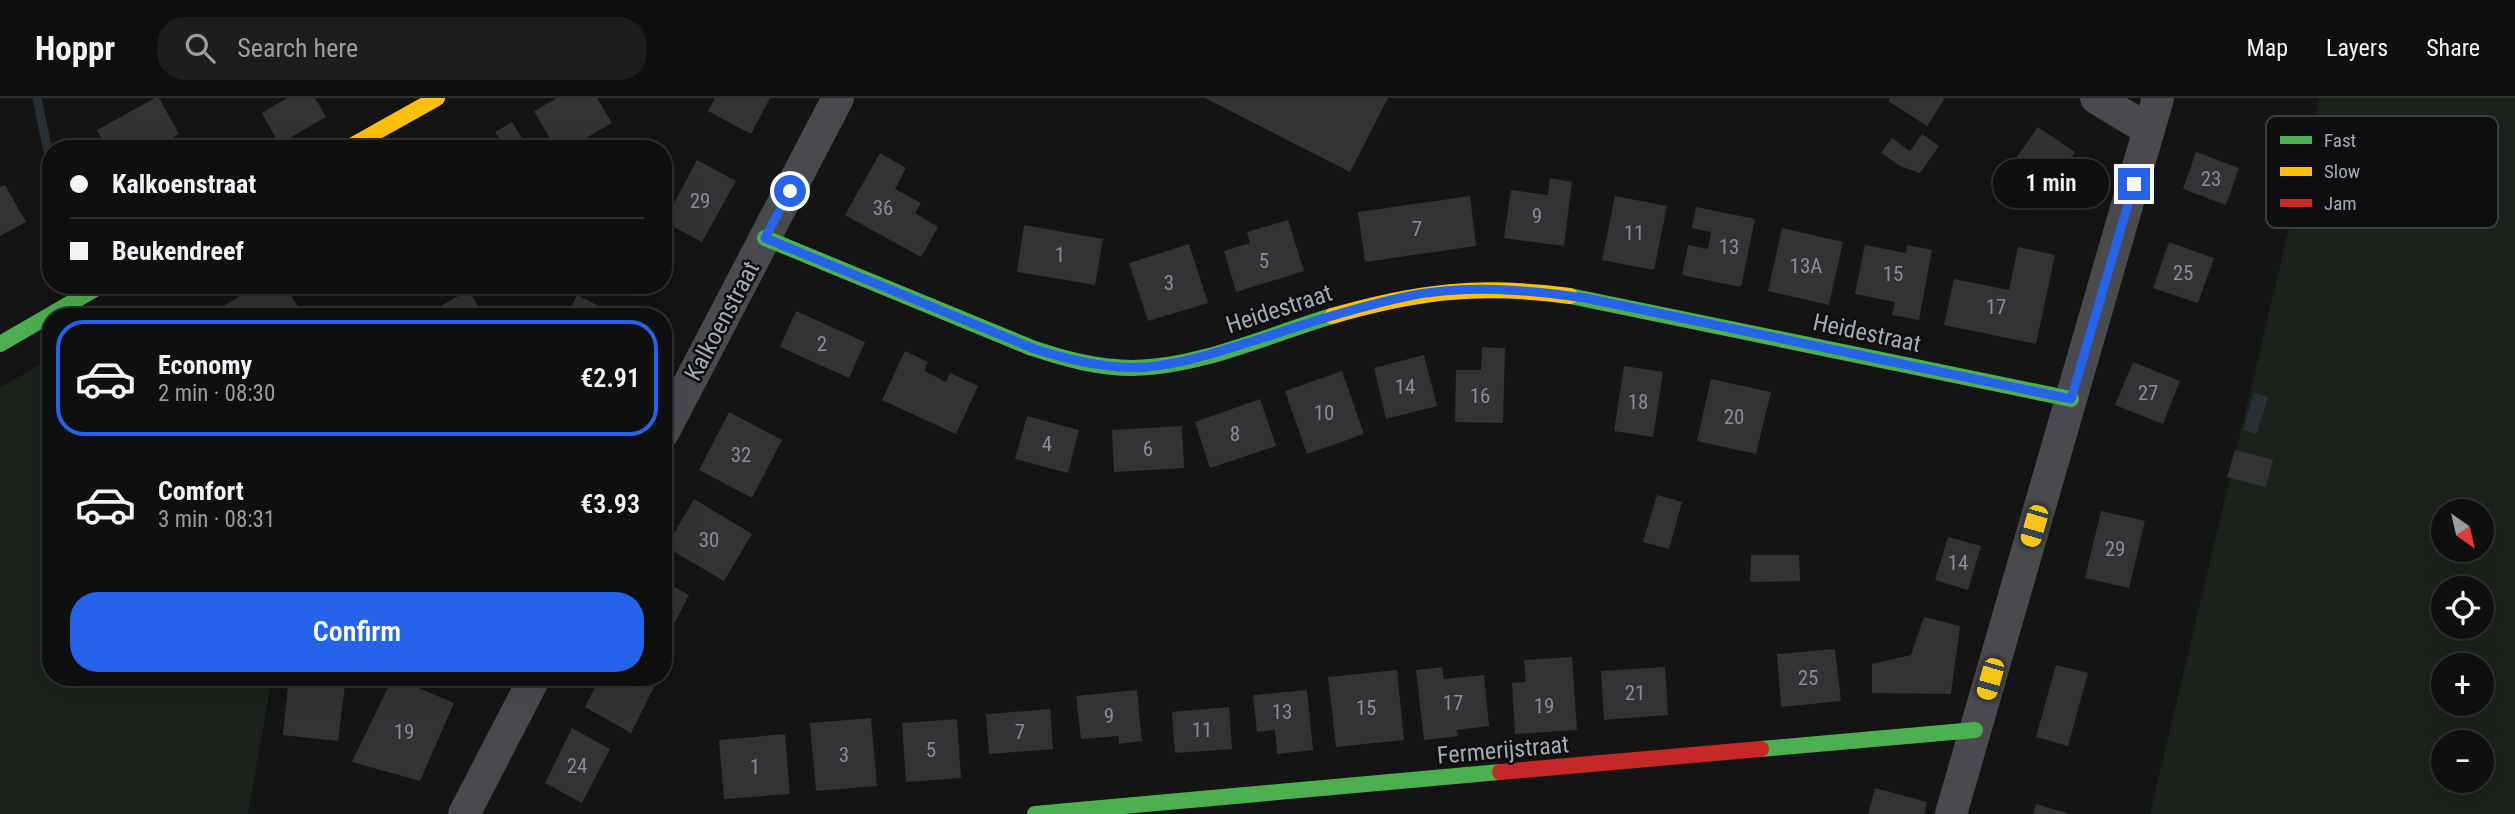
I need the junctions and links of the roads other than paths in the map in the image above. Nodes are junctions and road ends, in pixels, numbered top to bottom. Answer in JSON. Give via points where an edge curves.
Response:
{"nodes":[{"id":1,"x":437,"y":98,"type":"edge"},
{"id":2,"x":838,"y":98,"type":"edge"},
{"id":3,"x":2096,"y":98,"type":"edge"},
{"id":4,"x":2158,"y":98,"type":"edge"},
{"id":5,"x":2149,"y":130,"type":"junction"},
{"id":6,"x":362,"y":140,"type":"edge"},
{"id":7,"x":765,"y":238,"type":"junction"},
{"id":8,"x":86,"y":294,"type":"edge"},
{"id":9,"x":62,"y":308,"type":"edge"},
{"id":10,"x":42,"y":320,"type":"edge"},
{"id":11,"x":0,"y":344,"type":"edge"},
{"id":12,"x":2071,"y":399,"type":"junction"},
{"id":13,"x":672,"y":416,"type":"edge"},
{"id":14,"x":530,"y":686,"type":"edge"},
{"id":15,"x":1976,"y":730,"type":"junction"},
{"id":16,"x":464,"y":814,"type":"edge"},
{"id":17,"x":1035,"y":814,"type":"edge"},
{"id":18,"x":1951,"y":814,"type":"edge"}],
"edges":[{"from":1,"to":6,"type":"street"},
{"from":2,"to":7,"type":"street","name":"Kalkoenstraat"},
{"from":3,"to":5,"type":"street"},
{"from":4,"to":5,"type":"street"},
{"from":5,"to":12,"type":"street"},
{"from":7,"to":12,"type":"street","name":"Heidestraat","via":[[1032,348],[1100,365],[1182,363],[1346,311],[1413,295],[1502,290],[1585,298]]},
{"from":7,"to":13,"type":"street","name":"Kalkoenstraat"},
{"from":8,"to":9,"type":"street"},
{"from":10,"to":11,"type":"street"},
{"from":12,"to":15,"type":"street"},
{"from":14,"to":16,"type":"street"},
{"from":15,"to":17,"type":"street","name":"Fermerijstraat"},
{"from":15,"to":18,"type":"street"}]}
